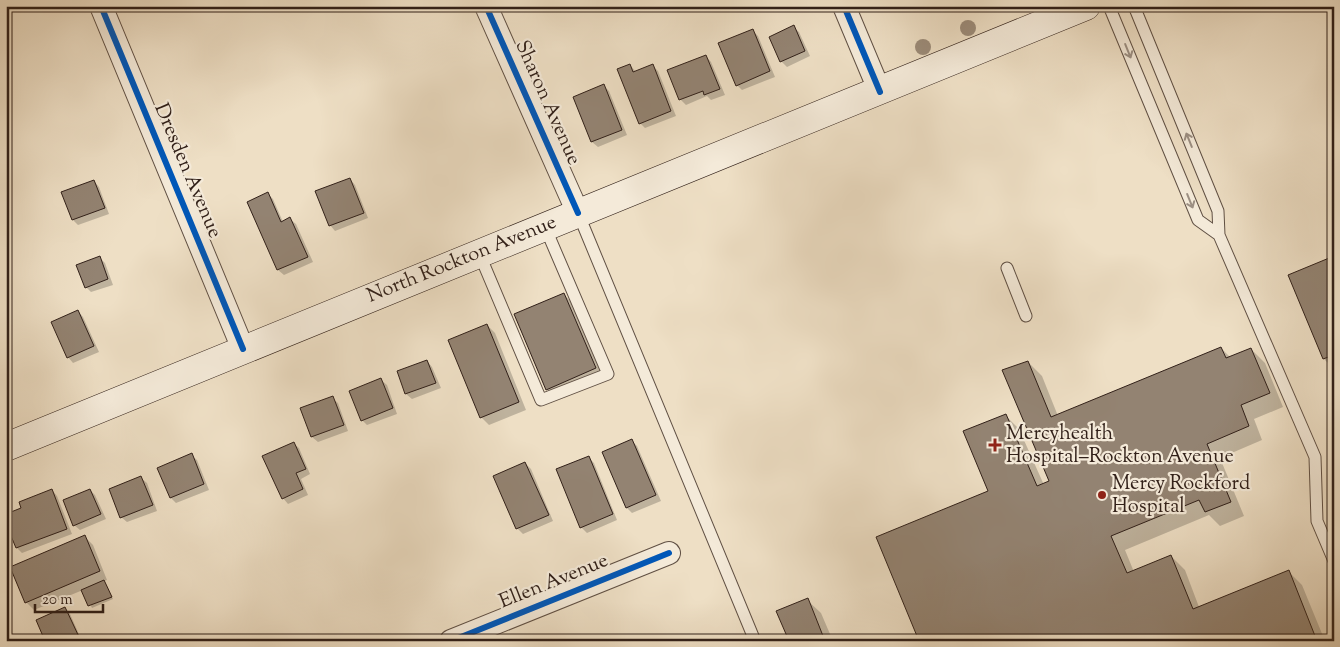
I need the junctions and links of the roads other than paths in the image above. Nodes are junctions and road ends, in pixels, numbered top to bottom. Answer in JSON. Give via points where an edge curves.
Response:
{"nodes":[{"id":1,"x":101,"y":6,"type":"edge"},
{"id":2,"x":486,"y":6,"type":"edge"},
{"id":3,"x":844,"y":6,"type":"edge"},
{"id":4,"x":1086,"y":6,"type":"edge"},
{"id":5,"x":1110,"y":6,"type":"edge"},
{"id":6,"x":1134,"y":6,"type":"edge"},
{"id":7,"x":880,"y":92,"type":"junction"},
{"id":8,"x":578,"y":213,"type":"junction"},
{"id":9,"x":545,"y":226,"type":"junction"},
{"id":10,"x":1219,"y":235,"type":"junction"},
{"id":11,"x":478,"y":253,"type":"junction"},
{"id":12,"x":1007,"y":268,"type":"dead end"},
{"id":13,"x":1026,"y":316,"type":"dead end"},
{"id":14,"x":243,"y":349,"type":"junction"},
{"id":15,"x":6,"y":446,"type":"edge"},
{"id":16,"x":669,"y":553,"type":"dead end"},
{"id":17,"x":1334,"y":561,"type":"edge"},
{"id":18,"x":451,"y":641,"type":"edge"},
{"id":19,"x":755,"y":641,"type":"edge"}],
"edges":[{"from":1,"to":14,"type":"street","name":"Dresden Avenue"},
{"from":2,"to":8,"type":"street","name":"Sharon Avenue"},
{"from":3,"to":7,"type":"street"},
{"from":4,"to":7,"type":"main road","name":"North Rockton Avenue"},
{"from":5,"to":10,"type":"lane","one_way":true,"via":[[1198,220]]},
{"from":10,"to":6,"type":"lane","one_way":true,"via":[[1218,211]]},
{"from":7,"to":8,"type":"main road","name":"North Rockton Avenue"},
{"from":8,"to":9,"type":"main road","name":"North Rockton Avenue"},
{"from":8,"to":19,"type":"lane"},
{"from":9,"to":11,"type":"main road","name":"North Rockton Avenue"},
{"from":9,"to":11,"type":"lane","via":[[608,374],[541,400]]},
{"from":10,"to":17,"type":"lane","via":[[1315,457],[1317,521]]},
{"from":11,"to":14,"type":"main road","name":"North Rockton Avenue"},
{"from":12,"to":13,"type":"lane"},
{"from":14,"to":15,"type":"main road","name":"North Rockton Avenue"},
{"from":16,"to":18,"type":"street","name":"Ellen Avenue"}]}
